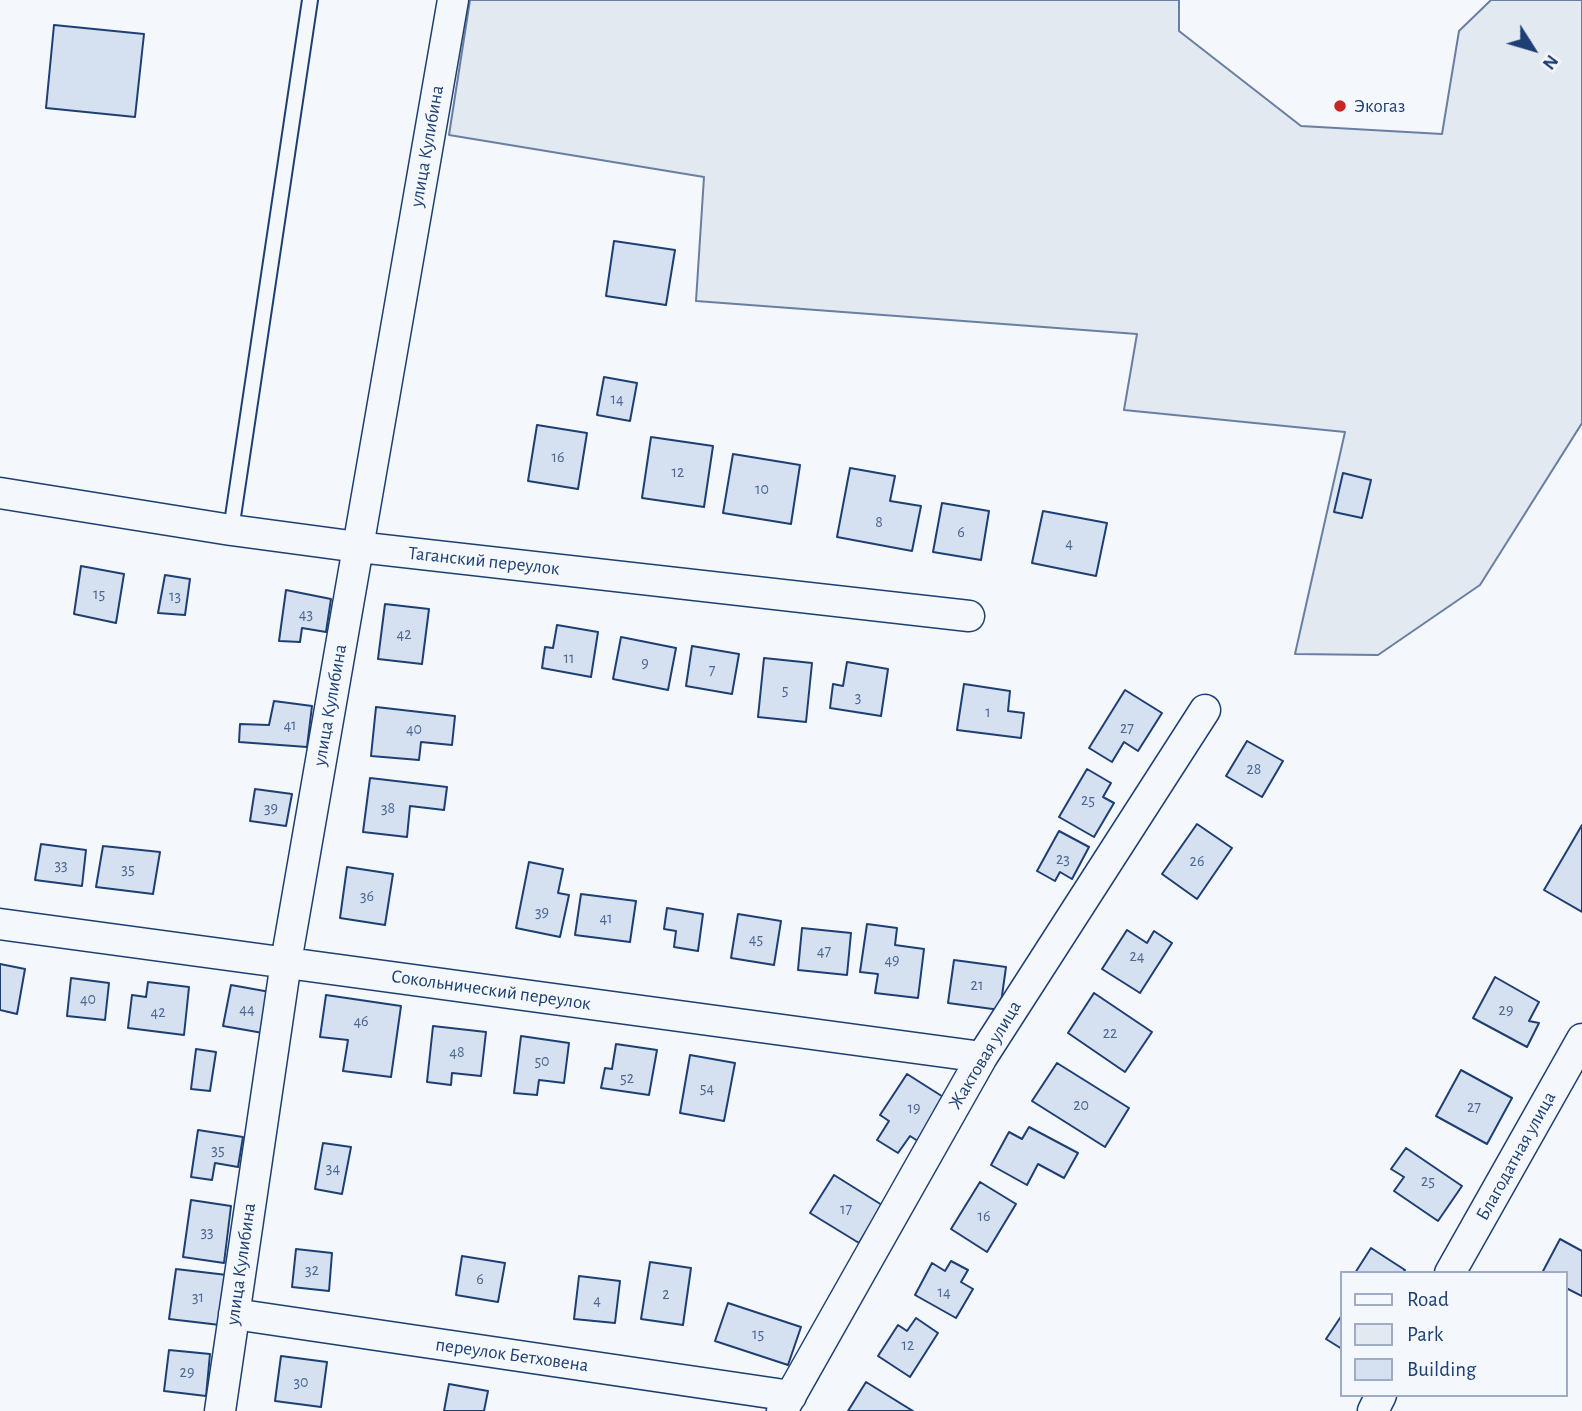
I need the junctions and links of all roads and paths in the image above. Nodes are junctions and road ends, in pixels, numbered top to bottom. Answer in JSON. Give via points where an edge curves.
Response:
{"nodes":[{"id":1,"x":310,"y":0,"type":"edge"},
{"id":2,"x":453,"y":0,"type":"edge"},
{"id":3,"x":0,"y":493,"type":"edge"},
{"id":4,"x":231,"y":530,"type":"junction"},
{"id":5,"x":358,"y":547,"type":"junction"},
{"id":6,"x":969,"y":615,"type":"dead end"},
{"id":7,"x":1205,"y":710,"type":"dead end"},
{"id":8,"x":0,"y":924,"type":"edge"},
{"id":9,"x":286,"y":962,"type":"junction"},
{"id":10,"x":1582,"y":1039,"type":"edge"},
{"id":11,"x":982,"y":1057,"type":"junction"},
{"id":12,"x":1451,"y":1271,"type":"edge"},
{"id":13,"x":234,"y":1314,"type":"junction"},
{"id":14,"x":787,"y":1403,"type":"edge"},
{"id":15,"x":220,"y":1411,"type":"edge"}],
"edges":[{"from":1,"to":4,"type":"lane"},
{"from":2,"to":5,"type":"street","name":"улица Кулибина"},
{"from":3,"to":4,"type":"street","name":"Таганский переулок"},
{"from":4,"to":5,"type":"street","name":"Таганский переулок"},
{"from":5,"to":6,"type":"street","name":"Таганский переулок"},
{"from":5,"to":9,"type":"street","name":"улица Кулибина"},
{"from":7,"to":11,"type":"street","name":"Жактовая улица"},
{"from":8,"to":9,"type":"street","name":"Сокольнический переулок"},
{"from":9,"to":11,"type":"street","name":"Сокольнический переулок"},
{"from":9,"to":13,"type":"street","name":"улица Кулибина"},
{"from":10,"to":12,"type":"street","name":"Благодатная улица"},
{"from":11,"to":14,"type":"street","name":"Жактовая улица"},
{"from":13,"to":14,"type":"street","name":"переулок Бетховена"},
{"from":13,"to":15,"type":"street","name":"улица Кулибина"}]}
